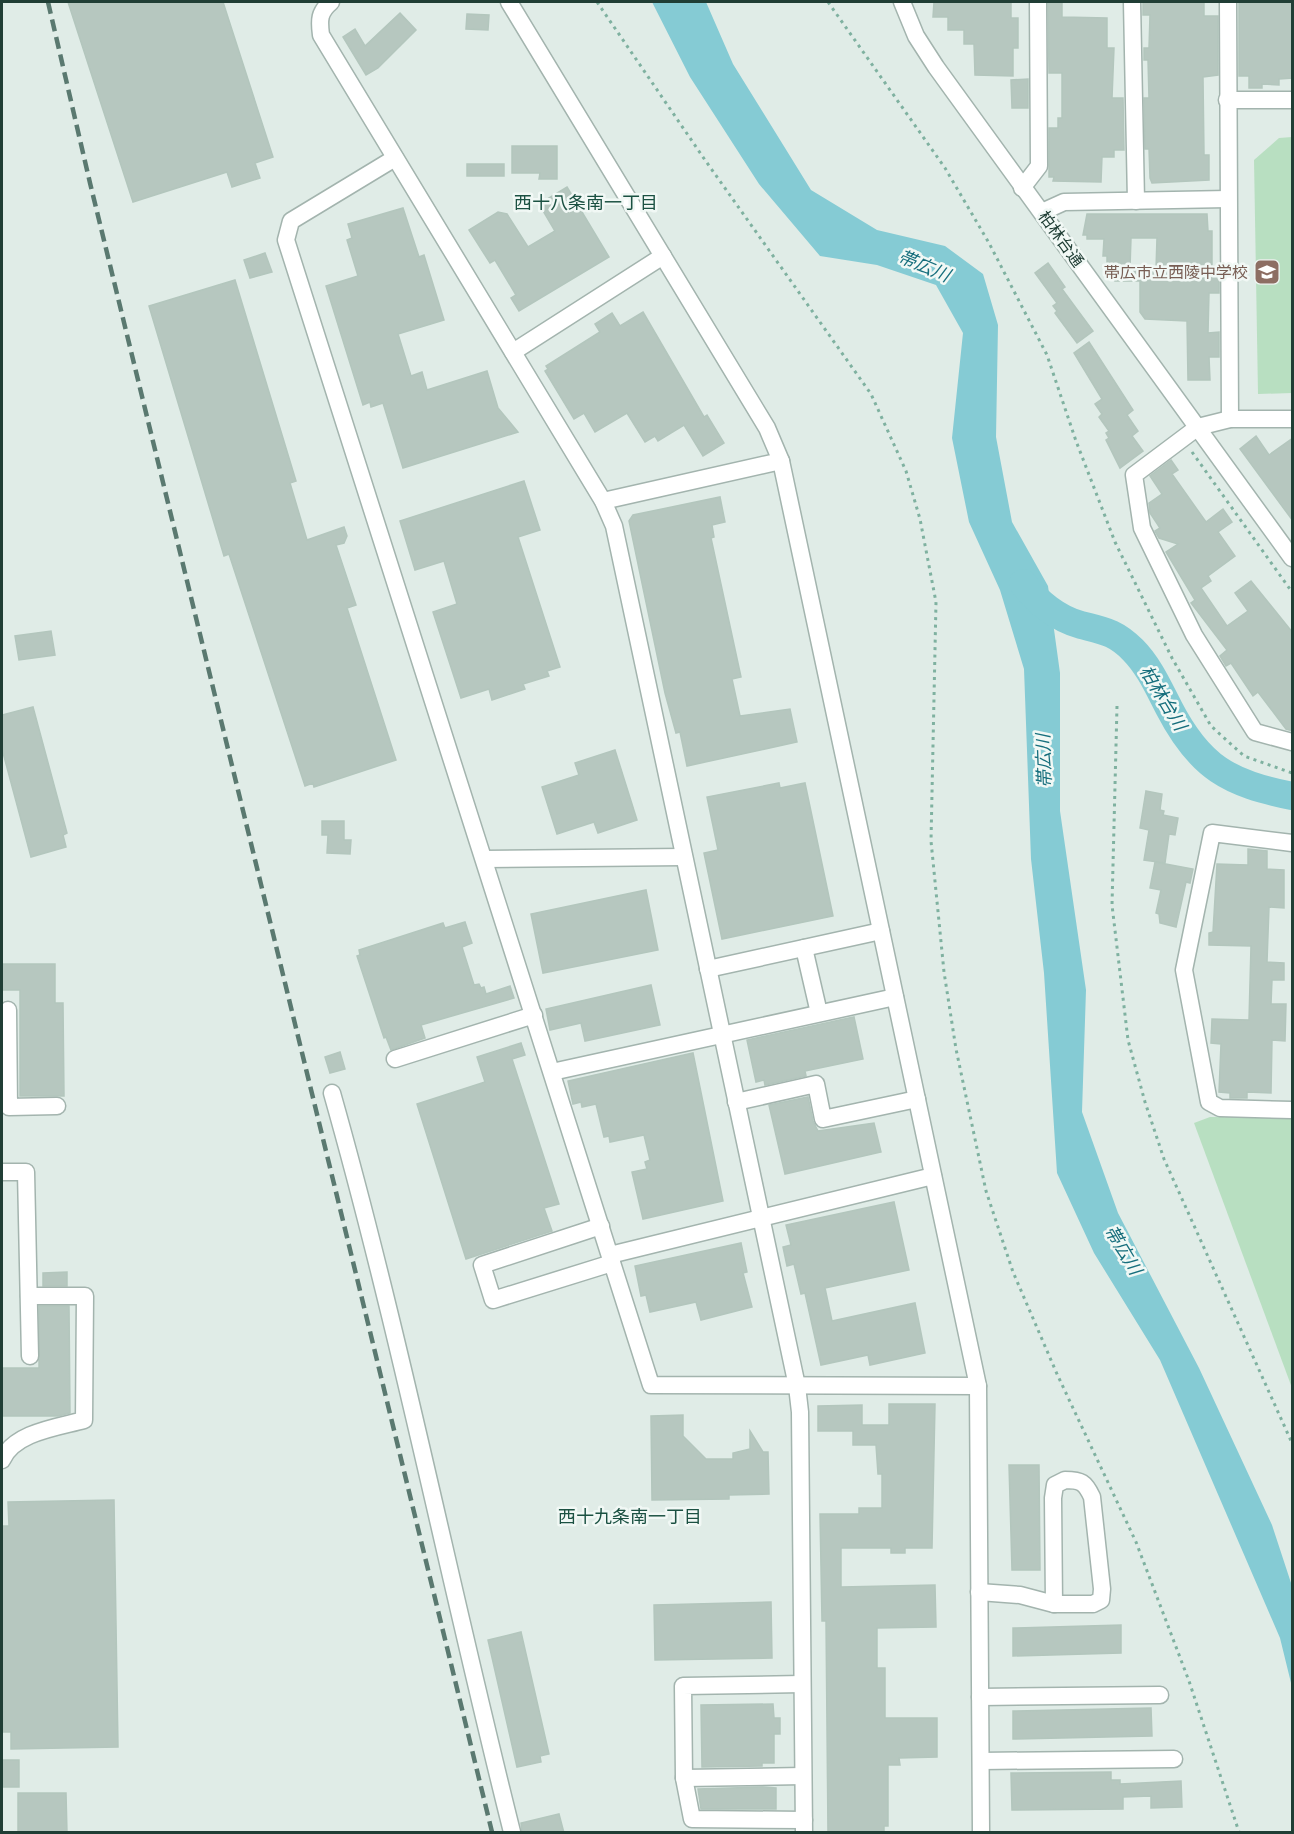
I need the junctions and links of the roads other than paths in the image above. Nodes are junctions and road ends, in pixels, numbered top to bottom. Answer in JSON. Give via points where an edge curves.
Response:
{"nodes":[{"id":1,"x":331,"y":2,"type":"edge"},
{"id":2,"x":509,"y":2,"type":"edge"},
{"id":3,"x":902,"y":2,"type":"edge"},
{"id":4,"x":1038,"y":2,"type":"edge"},
{"id":5,"x":1132,"y":2,"type":"edge"},
{"id":6,"x":1228,"y":2,"type":"edge"},
{"id":7,"x":1293,"y":99,"type":"edge"},
{"id":8,"x":1227,"y":100,"type":"junction"},
{"id":9,"x":395,"y":158,"type":"junction"},
{"id":10,"x":1022,"y":188,"type":"junction"},
{"id":11,"x":1228,"y":199,"type":"junction"},
{"id":12,"x":1136,"y":201,"type":"junction"},
{"id":13,"x":1042,"y":212,"type":"junction"},
{"id":14,"x":663,"y":256,"type":"junction"},
{"id":15,"x":513,"y":352,"type":"junction"},
{"id":16,"x":1230,"y":419,"type":"junction"},
{"id":17,"x":1293,"y":419,"type":"edge"},
{"id":18,"x":1198,"y":427,"type":"junction"},
{"id":19,"x":781,"y":461,"type":"junction"},
{"id":20,"x":603,"y":501,"type":"junction"},
{"id":21,"x":1293,"y":558,"type":"edge"},
{"id":22,"x":1293,"y":742,"type":"edge"},
{"id":23,"x":1293,"y":843,"type":"edge"},
{"id":24,"x":684,"y":857,"type":"junction"},
{"id":25,"x":484,"y":859,"type":"junction"},
{"id":26,"x":881,"y":931,"type":"junction"},
{"id":27,"x":804,"y":948,"type":"junction"},
{"id":28,"x":708,"y":969,"type":"junction"},
{"id":29,"x":895,"y":997,"type":"junction"},
{"id":30,"x":8,"y":1010,"type":"dead end"},
{"id":31,"x":819,"y":1013,"type":"junction"},
{"id":32,"x":534,"y":1015,"type":"junction"},
{"id":33,"x":722,"y":1036,"type":"junction"},
{"id":34,"x":5,"y":1057,"type":"edge"},
{"id":35,"x":395,"y":1059,"type":"dead end"},
{"id":36,"x":552,"y":1072,"type":"junction"},
{"id":37,"x":332,"y":1093,"type":"dead end"},
{"id":38,"x":917,"y":1099,"type":"junction"},
{"id":39,"x":736,"y":1102,"type":"junction"},
{"id":40,"x":57,"y":1106,"type":"dead end"},
{"id":41,"x":1293,"y":1110,"type":"edge"},
{"id":42,"x":2,"y":1172,"type":"edge"},
{"id":43,"x":933,"y":1176,"type":"junction"},
{"id":44,"x":760,"y":1218,"type":"junction"},
{"id":45,"x":601,"y":1226,"type":"junction"},
{"id":46,"x":611,"y":1259,"type":"junction"},
{"id":47,"x":29,"y":1296,"type":"junction"},
{"id":48,"x":30,"y":1356,"type":"dead end"},
{"id":49,"x":797,"y":1386,"type":"junction"},
{"id":50,"x":978,"y":1386,"type":"junction"},
{"id":51,"x":2,"y":1460,"type":"edge"},
{"id":52,"x":979,"y":1592,"type":"junction"},
{"id":53,"x":1054,"y":1604,"type":"junction"},
{"id":54,"x":802,"y":1684,"type":"junction"},
{"id":55,"x":1160,"y":1695,"type":"dead end"},
{"id":56,"x":980,"y":1697,"type":"junction"},
{"id":57,"x":1174,"y":1759,"type":"dead end"},
{"id":58,"x":981,"y":1761,"type":"junction"},
{"id":59,"x":803,"y":1776,"type":"junction"},
{"id":60,"x":684,"y":1778,"type":"junction"},
{"id":61,"x":804,"y":1826,"type":"edge"},
{"id":62,"x":513,"y":1833,"type":"edge"},
{"id":63,"x":981,"y":1833,"type":"edge"}],
"edges":[{"from":1,"to":9,"type":"street","via":[[319,19],[321,35]]},
{"from":2,"to":14,"type":"street"},
{"from":3,"to":10,"type":"street","name":"柏林台通","via":[[915,36]]},
{"from":4,"to":10,"type":"street","via":[[1039,166]]},
{"from":5,"to":12,"type":"street"},
{"from":6,"to":8,"type":"street"},
{"from":7,"to":8,"type":"street"},
{"from":8,"to":11,"type":"street"},
{"from":9,"to":15,"type":"street"},
{"from":9,"to":25,"type":"street","via":[[291,221],[286,240]]},
{"from":10,"to":13,"type":"street","name":"柏林台通"},
{"from":11,"to":12,"type":"street"},
{"from":11,"to":16,"type":"street"},
{"from":12,"to":13,"type":"street","via":[[1064,202]]},
{"from":13,"to":18,"type":"street","name":"柏林台通"},
{"from":14,"to":15,"type":"street"},
{"from":14,"to":19,"type":"street","via":[[767,428]]},
{"from":15,"to":20,"type":"street"},
{"from":16,"to":17,"type":"street"},
{"from":16,"to":18,"type":"street"},
{"from":18,"to":21,"type":"street","name":"柏林台通"},
{"from":18,"to":22,"type":"street","via":[[1134,475],[1142,528],[1194,635],[1255,732]]},
{"from":19,"to":20,"type":"street"},
{"from":19,"to":26,"type":"street"},
{"from":20,"to":24,"type":"street","via":[[615,526]]},
{"from":23,"to":41,"type":"street","via":[[1212,833],[1184,970],[1209,1102],[1220,1108]]},
{"from":24,"to":25,"type":"street"},
{"from":24,"to":28,"type":"street"},
{"from":25,"to":32,"type":"street"},
{"from":26,"to":27,"type":"street"},
{"from":26,"to":29,"type":"street"},
{"from":27,"to":28,"type":"street"},
{"from":27,"to":31,"type":"street"},
{"from":28,"to":33,"type":"street"},
{"from":29,"to":31,"type":"street"},
{"from":29,"to":38,"type":"street"},
{"from":30,"to":34,"type":"street"},
{"from":31,"to":33,"type":"street"},
{"from":32,"to":35,"type":"street"},
{"from":32,"to":36,"type":"street"},
{"from":33,"to":36,"type":"street"},
{"from":33,"to":39,"type":"street"},
{"from":34,"to":40,"type":"street","via":[[9,1107]]},
{"from":36,"to":45,"type":"street"},
{"from":37,"to":62,"type":"street","via":[[373,1239]]},
{"from":38,"to":39,"type":"street","via":[[823,1119],[816,1084]]},
{"from":38,"to":43,"type":"street"},
{"from":39,"to":44,"type":"street"},
{"from":42,"to":47,"type":"street","via":[[26,1172]]},
{"from":43,"to":44,"type":"street"},
{"from":43,"to":50,"type":"street"},
{"from":44,"to":46,"type":"street"},
{"from":44,"to":49,"type":"street"},
{"from":45,"to":46,"type":"street"},
{"from":45,"to":46,"type":"street","via":[[482,1265],[493,1300]]},
{"from":46,"to":49,"type":"street","via":[[651,1385]]},
{"from":47,"to":48,"type":"street"},
{"from":47,"to":51,"type":"street","via":[[86,1296],[84,1420],[30,1435],[4,1453]]},
{"from":49,"to":50,"type":"street"},
{"from":49,"to":54,"type":"street"},
{"from":50,"to":52,"type":"street"},
{"from":52,"to":53,"type":"street","via":[[1020,1595]]},
{"from":52,"to":56,"type":"street"},
{"from":53,"to":53,"type":"street","via":[[1093,1604],[1101,1600],[1092,1497],[1086,1484],[1079,1480],[1055,1485]]},
{"from":54,"to":59,"type":"street"},
{"from":54,"to":60,"type":"street","via":[[683,1686]]},
{"from":55,"to":56,"type":"street"},
{"from":56,"to":58,"type":"street"},
{"from":57,"to":58,"type":"street"},
{"from":58,"to":63,"type":"street"},
{"from":59,"to":60,"type":"street"},
{"from":59,"to":61,"type":"street"},
{"from":60,"to":61,"type":"street","via":[[692,1819]]}]}
